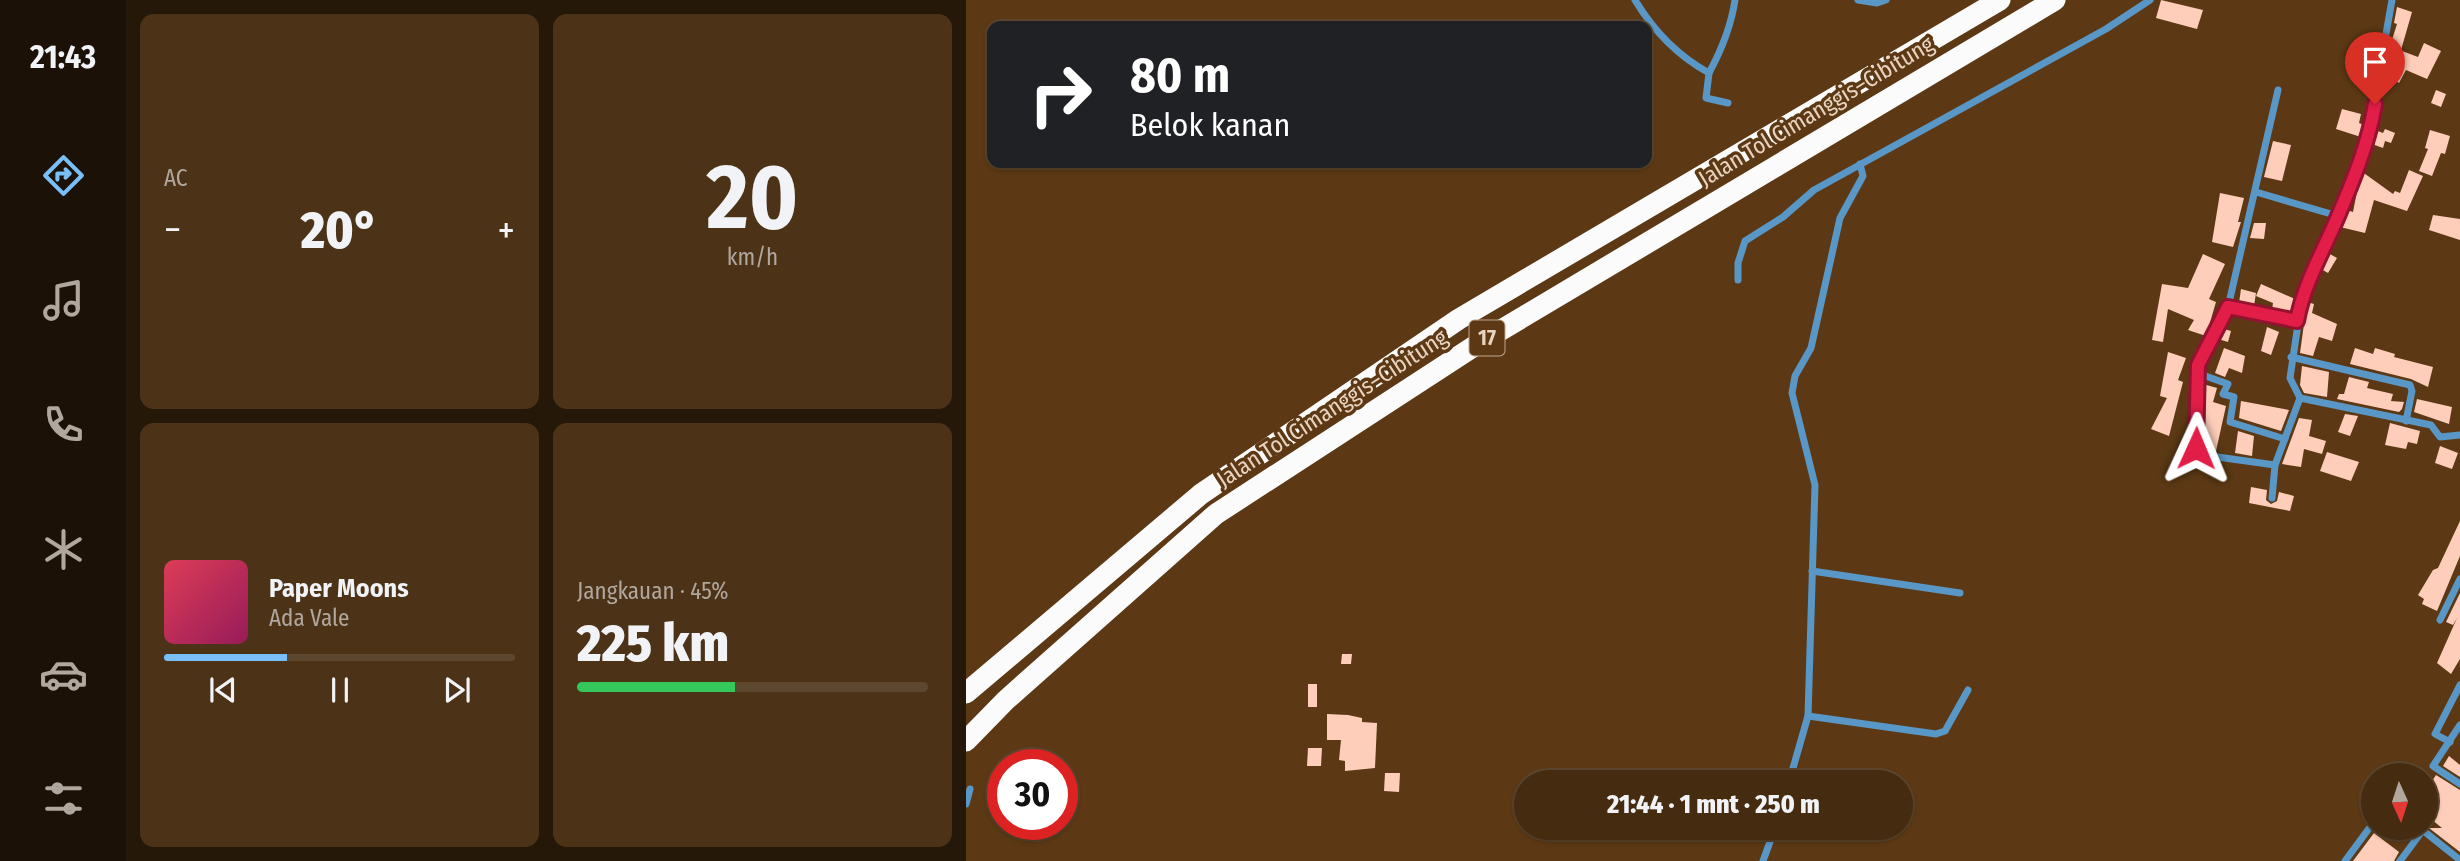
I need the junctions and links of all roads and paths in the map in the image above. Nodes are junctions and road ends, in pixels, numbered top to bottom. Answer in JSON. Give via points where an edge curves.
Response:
{"nodes":[{"id":1,"x":1634,"y":0,"type":"edge"},
{"id":2,"x":1735,"y":0,"type":"edge"},
{"id":3,"x":1858,"y":0,"type":"edge"},
{"id":4,"x":1886,"y":0,"type":"edge"},
{"id":5,"x":2000,"y":0,"type":"edge"},
{"id":6,"x":2055,"y":0,"type":"edge"},
{"id":7,"x":2150,"y":0,"type":"edge"},
{"id":8,"x":2392,"y":0,"type":"edge"},
{"id":9,"x":1648,"y":21,"type":"edge"},
{"id":10,"x":1652,"y":26,"type":"edge"},
{"id":11,"x":1709,"y":73,"type":"junction"},
{"id":12,"x":2278,"y":90,"type":"dead end"},
{"id":13,"x":1728,"y":103,"type":"dead end"},
{"id":14,"x":1860,"y":164,"type":"junction"},
{"id":15,"x":2256,"y":191,"type":"junction"},
{"id":16,"x":2339,"y":216,"type":"junction"},
{"id":17,"x":1738,"y":280,"type":"dead end"},
{"id":18,"x":2228,"y":307,"type":"junction"},
{"id":19,"x":2297,"y":321,"type":"junction"},
{"id":20,"x":2291,"y":357,"type":"junction"},
{"id":21,"x":2197,"y":373,"type":"junction"},
{"id":22,"x":2300,"y":398,"type":"junction"},
{"id":23,"x":2406,"y":421,"type":"junction"},
{"id":24,"x":2460,"y":435,"type":"edge"},
{"id":25,"x":2285,"y":439,"type":"junction"},
{"id":26,"x":2276,"y":465,"type":"junction"},
{"id":27,"x":2272,"y":498,"type":"dead end"},
{"id":28,"x":1812,"y":571,"type":"junction"},
{"id":29,"x":2460,"y":579,"type":"edge"},
{"id":30,"x":1960,"y":593,"type":"dead end"},
{"id":31,"x":2440,"y":620,"type":"dead end"},
{"id":32,"x":2460,"y":685,"type":"edge"},
{"id":33,"x":1968,"y":690,"type":"dead end"},
{"id":34,"x":966,"y":693,"type":"edge"},
{"id":35,"x":1808,"y":716,"type":"junction"},
{"id":36,"x":2460,"y":725,"type":"edge"},
{"id":37,"x":966,"y":741,"type":"edge"},
{"id":38,"x":2450,"y":742,"type":"junction"},
{"id":39,"x":1792,"y":770,"type":"edge"},
{"id":40,"x":2460,"y":784,"type":"edge"},
{"id":41,"x":970,"y":789,"type":"dead end"},
{"id":42,"x":966,"y":804,"type":"edge"},
{"id":43,"x":2361,"y":839,"type":"edge"},
{"id":44,"x":1771,"y":840,"type":"edge"},
{"id":45,"x":2414,"y":840,"type":"edge"},
{"id":46,"x":2434,"y":840,"type":"edge"},
{"id":47,"x":2456,"y":859,"type":"edge"},
{"id":48,"x":1763,"y":861,"type":"edge"},
{"id":49,"x":2345,"y":861,"type":"edge"},
{"id":50,"x":2400,"y":861,"type":"edge"}],
"edges":[{"from":1,"to":9,"type":"street"},
{"from":2,"to":11,"type":"street","via":[[1722,49]]},
{"from":3,"to":4,"type":"street"},
{"from":5,"to":34,"type":"highway","name":"Jalan Tol Cimanggis–Cibitung","number":"17","via":[[1459,319],[1201,494]]},
{"from":6,"to":37,"type":"highway","name":"Jalan Tol Cimanggis–Cibitung","number":"17","via":[[1476,345],[1216,514]]},
{"from":7,"to":14,"type":"street","via":[[2106,29]]},
{"from":8,"to":16,"type":"street","via":[[2372,118]]},
{"from":10,"to":11,"type":"street","via":[[1690,63]]},
{"from":11,"to":13,"type":"street","via":[[1706,98]]},
{"from":12,"to":15,"type":"street"},
{"from":14,"to":17,"type":"street","via":[[1814,190],[1783,217],[1745,240]]},
{"from":14,"to":28,"type":"street","via":[[1864,176],[1840,218],[1811,348],[1795,376],[1792,393],[1814,473]]},
{"from":15,"to":16,"type":"street"},
{"from":15,"to":18,"type":"street"},
{"from":16,"to":19,"type":"street","via":[[2304,290]]},
{"from":18,"to":19,"type":"street"},
{"from":18,"to":21,"type":"street","via":[[2201,355]]},
{"from":19,"to":20,"type":"street"},
{"from":20,"to":22,"type":"street","via":[[2290,379]]},
{"from":20,"to":23,"type":"street","via":[[2410,385]]},
{"from":21,"to":25,"type":"street","via":[[2228,384],[2224,394],[2234,397],[2230,422]]},
{"from":21,"to":26,"type":"street","via":[[2195,444],[2199,452]]},
{"from":22,"to":23,"type":"street"},
{"from":22,"to":25,"type":"street"},
{"from":23,"to":24,"type":"street","via":[[2434,425],[2440,437]]},
{"from":25,"to":26,"type":"street"},
{"from":26,"to":27,"type":"street"},
{"from":28,"to":30,"type":"street"},
{"from":28,"to":35,"type":"street"},
{"from":29,"to":31,"type":"street"},
{"from":32,"to":38,"type":"street","via":[[2435,734]]},
{"from":33,"to":35,"type":"street","via":[[1945,731],[1936,734]]},
{"from":35,"to":39,"type":"street"},
{"from":36,"to":38,"type":"street"},
{"from":38,"to":40,"type":"street","via":[[2433,766]]},
{"from":41,"to":42,"type":"street"},
{"from":43,"to":49,"type":"street"},
{"from":44,"to":48,"type":"street"},
{"from":45,"to":50,"type":"street"},
{"from":46,"to":47,"type":"street"}]}
